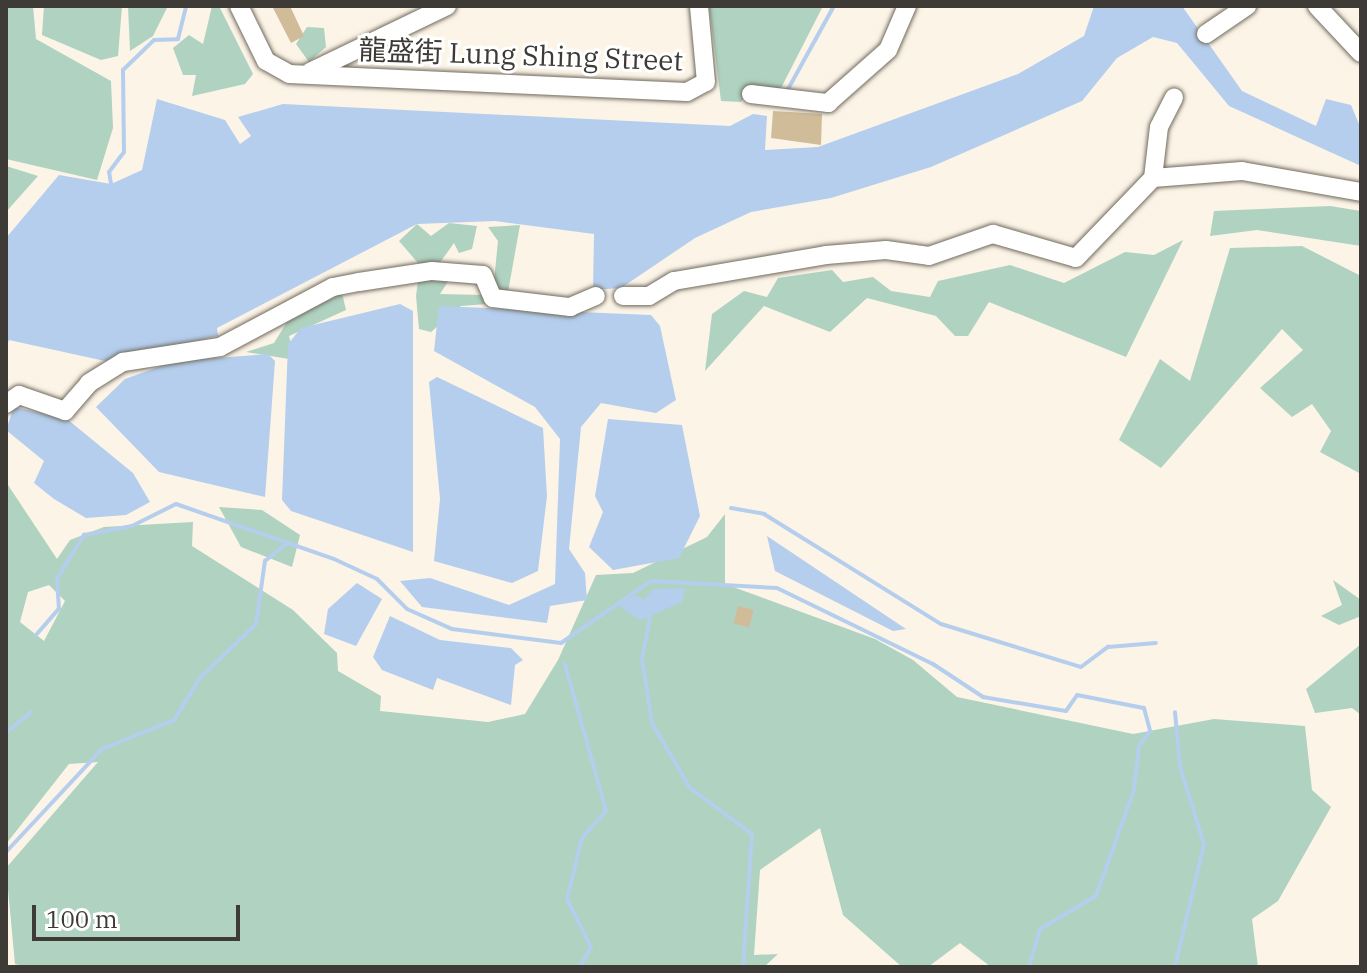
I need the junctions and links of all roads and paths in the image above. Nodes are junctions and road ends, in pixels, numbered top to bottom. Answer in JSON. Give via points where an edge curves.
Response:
{"nodes":[{"id":1,"x":239,"y":6,"type":"edge"},
{"id":2,"x":447,"y":6,"type":"edge"},
{"id":3,"x":699,"y":6,"type":"edge"},
{"id":4,"x":907,"y":6,"type":"edge"},
{"id":5,"x":1247,"y":6,"type":"edge"},
{"id":6,"x":1317,"y":6,"type":"edge"},
{"id":7,"x":1206,"y":34,"type":"dead end"},
{"id":8,"x":373,"y":43,"type":"junction"},
{"id":9,"x":1361,"y":53,"type":"edge"},
{"id":10,"x":304,"y":75,"type":"junction"},
{"id":11,"x":391,"y":79,"type":"junction"},
{"id":12,"x":751,"y":94,"type":"dead end"},
{"id":13,"x":1174,"y":98,"type":"dead end"},
{"id":14,"x":1153,"y":178,"type":"junction"},
{"id":15,"x":1361,"y":192,"type":"edge"},
{"id":16,"x":596,"y":296,"type":"dead end"},
{"id":17,"x":623,"y":296,"type":"dead end"},
{"id":18,"x":6,"y":404,"type":"edge"}],
"edges":[{"from":1,"to":10,"type":"street","name":"龍盛街 Lung Shing Street","via":[[270,65]]},
{"from":2,"to":8,"type":"street","name":"龍盛街 Lung Shing Street"},
{"from":3,"to":11,"type":"street","name":"龍盛街 Lung Shing Street","via":[[706,82],[692,91]]},
{"from":4,"to":12,"type":"street","via":[[888,50],[828,103]]},
{"from":5,"to":7,"type":"street"},
{"from":6,"to":9,"type":"street"},
{"from":8,"to":10,"type":"street","name":"龍盛街 Lung Shing Street"},
{"from":8,"to":11,"type":"street","via":[[369,66]]},
{"from":10,"to":11,"type":"street","name":"龍盛街 Lung Shing Street"},
{"from":13,"to":14,"type":"street","via":[[1159,127]]},
{"from":14,"to":15,"type":"street","via":[[1242,171]]},
{"from":14,"to":17,"type":"street","via":[[1076,258],[993,234],[929,256],[886,250],[826,255],[674,281],[649,296]]},
{"from":16,"to":18,"type":"street","via":[[570,307],[493,298],[483,275],[432,271],[359,282],[333,287],[220,347],[123,362],[89,383],[65,411],[19,395]]}]}
